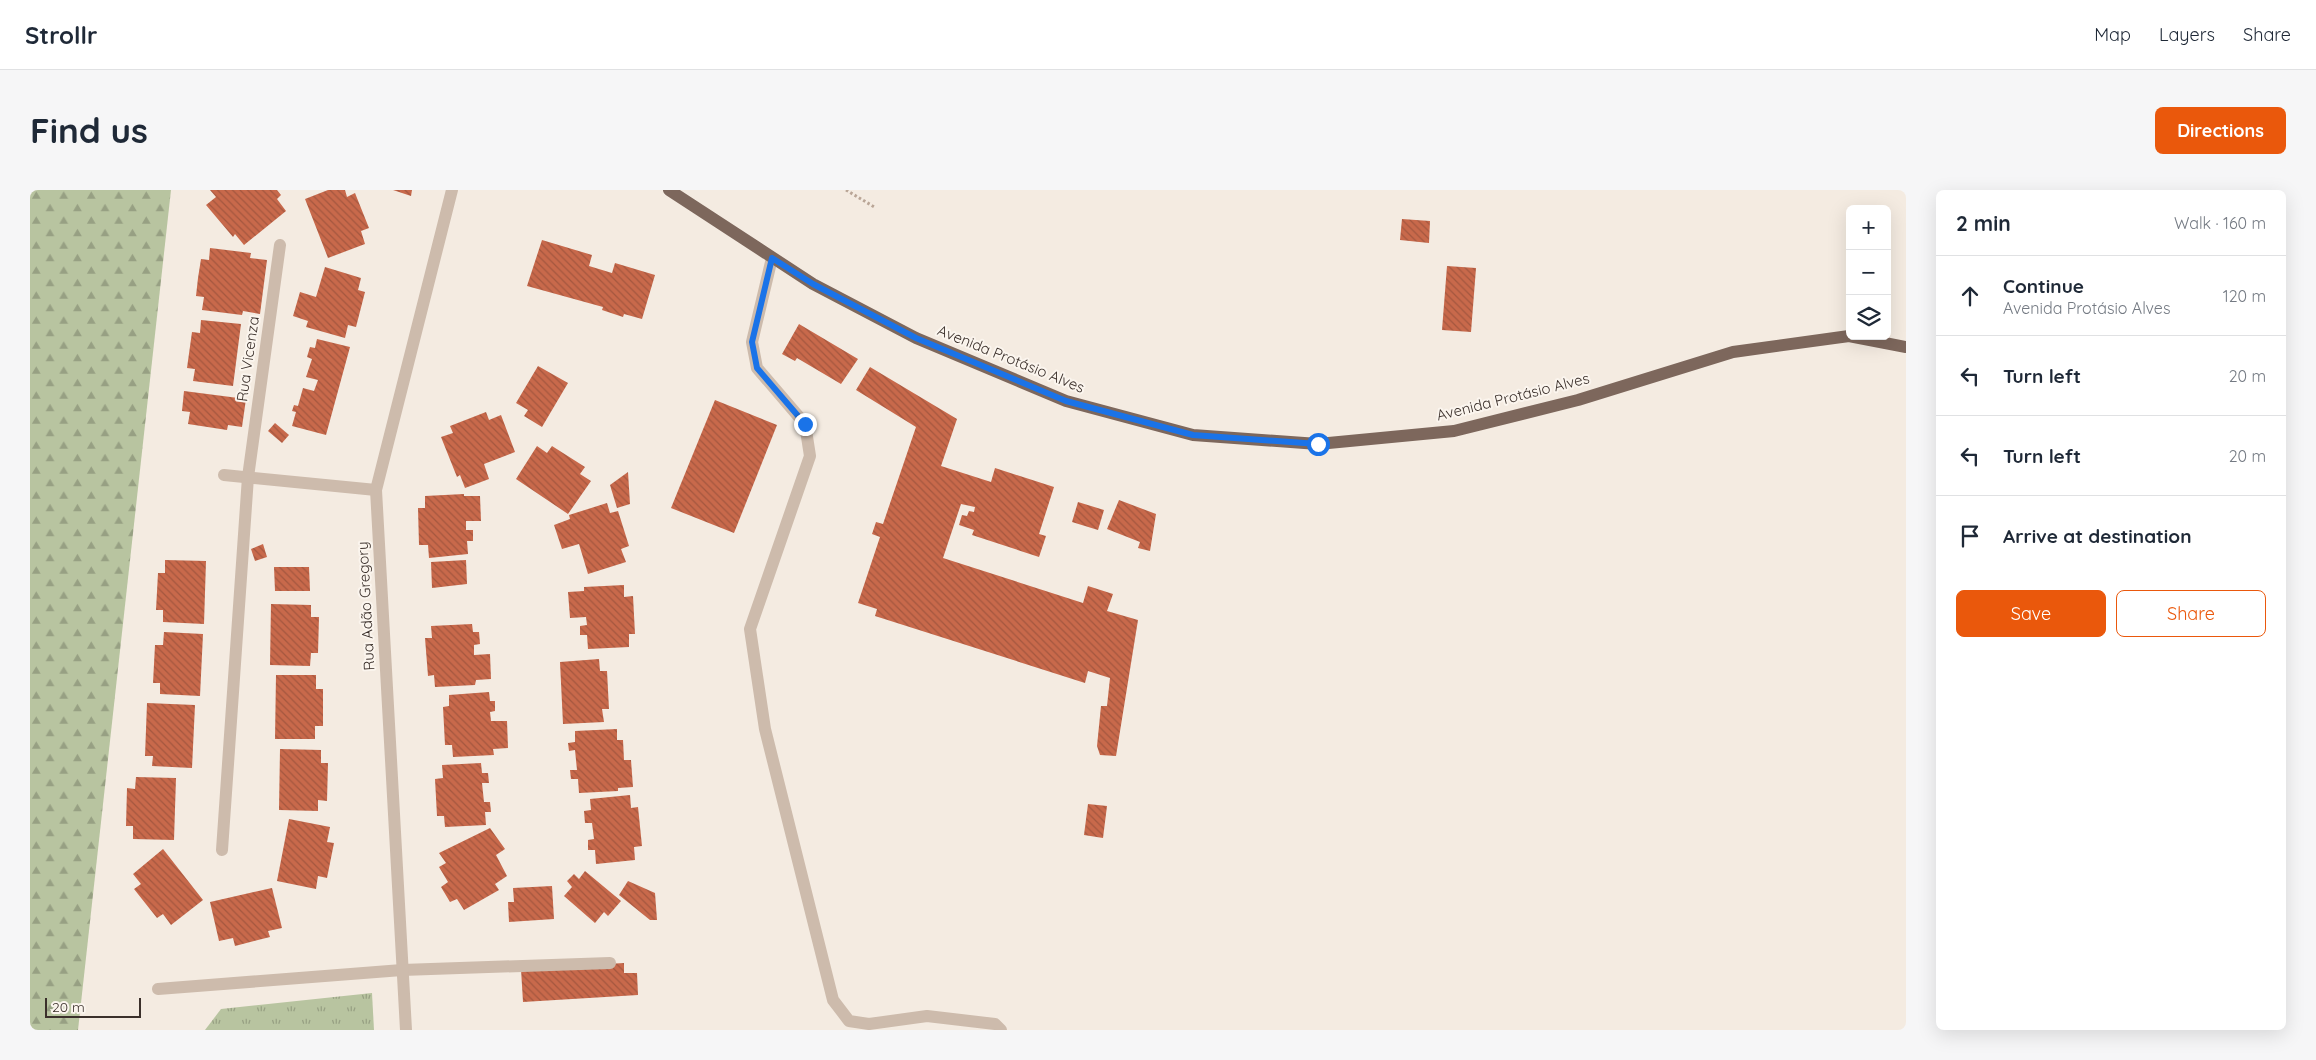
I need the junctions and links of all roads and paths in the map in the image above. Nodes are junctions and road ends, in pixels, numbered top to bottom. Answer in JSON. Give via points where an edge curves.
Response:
{"nodes":[{"id":1,"x":452,"y":190,"type":"edge"},
{"id":2,"x":669,"y":190,"type":"edge"},
{"id":3,"x":846,"y":190,"type":"edge"},
{"id":4,"x":876,"y":208,"type":"dead end"},
{"id":5,"x":280,"y":245,"type":"dead end"},
{"id":6,"x":772,"y":258,"type":"junction"},
{"id":7,"x":1906,"y":347,"type":"edge"},
{"id":8,"x":224,"y":475,"type":"dead end"},
{"id":9,"x":248,"y":477,"type":"junction"},
{"id":10,"x":376,"y":490,"type":"junction"},
{"id":11,"x":222,"y":850,"type":"dead end"},
{"id":12,"x":610,"y":963,"type":"dead end"},
{"id":13,"x":402,"y":970,"type":"junction"},
{"id":14,"x":158,"y":989,"type":"dead end"},
{"id":15,"x":406,"y":1030,"type":"edge"},
{"id":16,"x":1000,"y":1030,"type":"edge"}],
"edges":[{"from":1,"to":10,"type":"street","name":"Rua Adão Gregory"},
{"from":2,"to":6,"type":"main road","name":"Avenida Protásio Alves"},
{"from":3,"to":4,"type":"path"},
{"from":5,"to":9,"type":"street","name":"Rua Vicenza"},
{"from":6,"to":7,"type":"main road","name":"Avenida Protásio Alves","via":[[813,284],[916,338],[1066,401],[1193,435],[1318,444],[1454,432],[1578,400],[1734,352],[1849,336]]},
{"from":6,"to":16,"type":"street","via":[[752,342],[757,368],[805,424],[810,456],[750,629],[765,729],[833,1000],[849,1021],[869,1024],[927,1016],[995,1024]]},
{"from":8,"to":9,"type":"street"},
{"from":9,"to":10,"type":"street"},
{"from":9,"to":11,"type":"street","name":"Rua Vicenza"},
{"from":10,"to":13,"type":"street","name":"Rua Adão Gregory"},
{"from":12,"to":13,"type":"street"},
{"from":13,"to":14,"type":"street"},
{"from":13,"to":15,"type":"street","name":"Rua Adão Gregory"}]}
